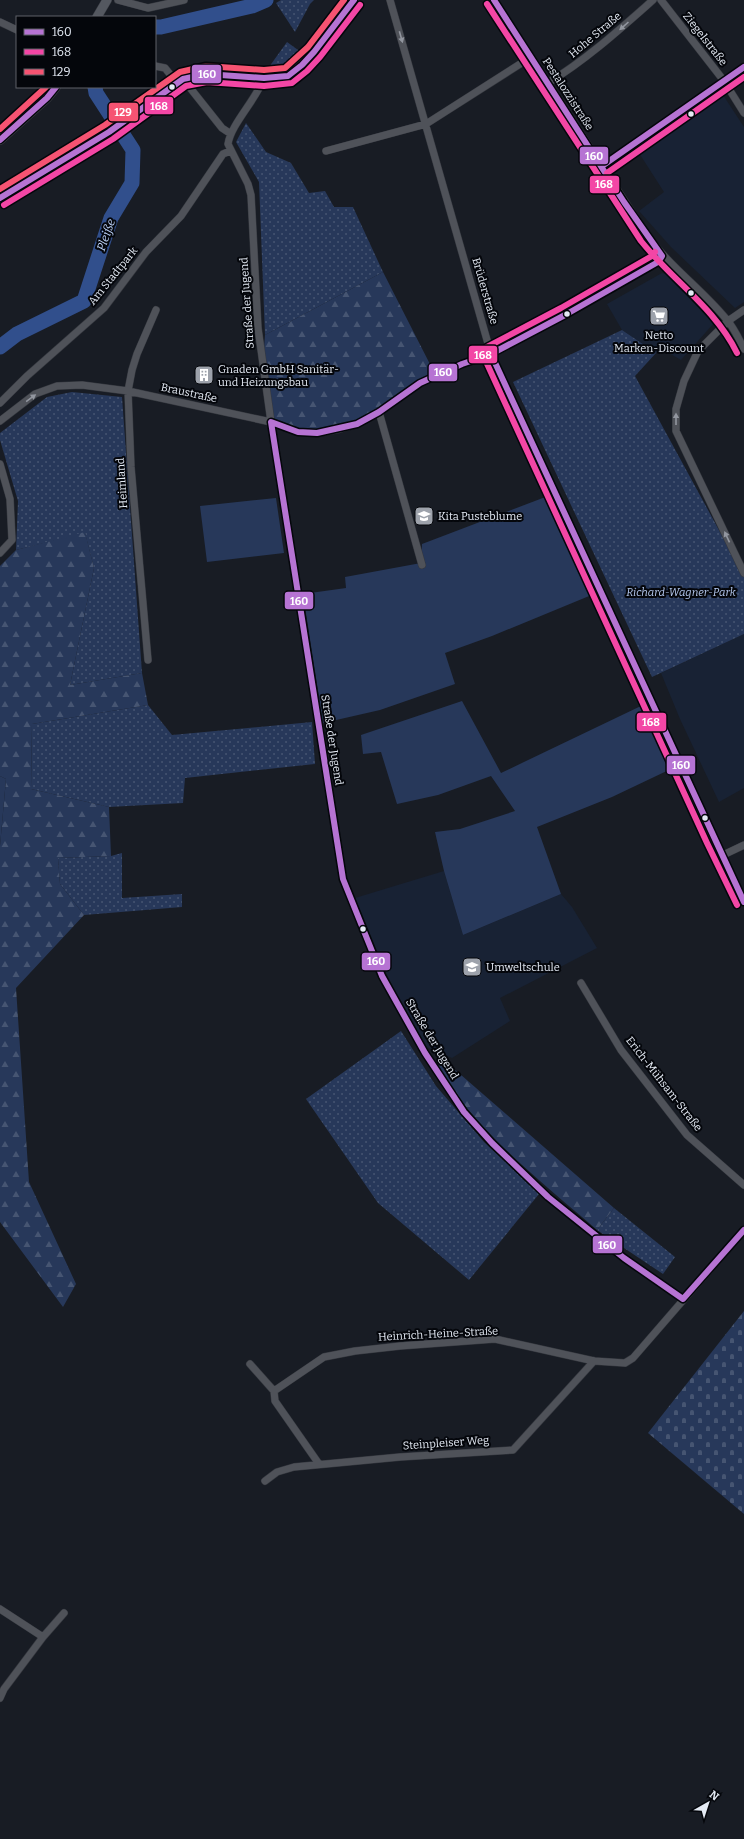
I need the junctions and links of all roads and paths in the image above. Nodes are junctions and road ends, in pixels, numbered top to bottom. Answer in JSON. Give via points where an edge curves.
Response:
{"nodes":[{"id":1,"x":108,"y":0,"type":"edge"},
{"id":2,"x":118,"y":0,"type":"edge"},
{"id":3,"x":184,"y":0,"type":"edge"},
{"id":4,"x":354,"y":0,"type":"edge"},
{"id":5,"x":390,"y":0,"type":"edge"},
{"id":6,"x":494,"y":0,"type":"edge"},
{"id":7,"x":653,"y":0,"type":"edge"},
{"id":8,"x":661,"y":0,"type":"edge"},
{"id":9,"x":98,"y":16,"type":"edge"},
{"id":10,"x":0,"y":22,"type":"edge"},
{"id":11,"x":16,"y":30,"type":"edge"},
{"id":12,"x":531,"y":57,"type":"junction"},
{"id":13,"x":156,"y":66,"type":"edge"},
{"id":14,"x":744,"y":67,"type":"edge"},
{"id":15,"x":264,"y":78,"type":"junction"},
{"id":16,"x":180,"y":81,"type":"junction"},
{"id":17,"x":724,"y":81,"type":"junction"},
{"id":18,"x":548,"y":83,"type":"junction"},
{"id":19,"x":55,"y":88,"type":"edge"},
{"id":20,"x":744,"y":113,"type":"edge"},
{"id":21,"x":426,"y":124,"type":"junction"},
{"id":22,"x":231,"y":134,"type":"junction"},
{"id":23,"x":0,"y":140,"type":"edge"},
{"id":24,"x":230,"y":151,"type":"junction"},
{"id":25,"x":326,"y":151,"type":"dead end"},
{"id":26,"x":602,"y":166,"type":"junction"},
{"id":27,"x":0,"y":198,"type":"edge"},
{"id":28,"x":662,"y":256,"type":"junction"},
{"id":29,"x":156,"y":310,"type":"dead end"},
{"id":30,"x":744,"y":310,"type":"edge"},
{"id":31,"x":728,"y":321,"type":"junction"},
{"id":32,"x":744,"y":349,"type":"edge"},
{"id":33,"x":491,"y":354,"type":"junction"},
{"id":34,"x":128,"y":391,"type":"junction"},
{"id":35,"x":0,"y":403,"type":"edge"},
{"id":36,"x":379,"y":412,"type":"junction"},
{"id":37,"x":0,"y":421,"type":"edge"},
{"id":38,"x":271,"y":422,"type":"junction"},
{"id":39,"x":0,"y":464,"type":"edge"},
{"id":40,"x":0,"y":553,"type":"edge"},
{"id":41,"x":422,"y":565,"type":"dead end"},
{"id":42,"x":744,"y":572,"type":"edge"},
{"id":43,"x":148,"y":660,"type":"dead end"},
{"id":44,"x":744,"y":845,"type":"edge"},
{"id":45,"x":721,"y":856,"type":"junction"},
{"id":46,"x":744,"y":902,"type":"edge"},
{"id":47,"x":582,"y":983,"type":"dead end"},
{"id":48,"x":744,"y":1185,"type":"edge"},
{"id":49,"x":744,"y":1230,"type":"edge"},
{"id":50,"x":683,"y":1299,"type":"junction"},
{"id":51,"x":594,"y":1361,"type":"junction"},
{"id":52,"x":250,"y":1364,"type":"dead end"},
{"id":53,"x":274,"y":1391,"type":"junction"},
{"id":54,"x":319,"y":1464,"type":"junction"},
{"id":55,"x":265,"y":1481,"type":"dead end"},
{"id":56,"x":0,"y":1609,"type":"edge"},
{"id":57,"x":64,"y":1613,"type":"dead end"},
{"id":58,"x":43,"y":1637,"type":"junction"},
{"id":59,"x":0,"y":1698,"type":"edge"}],
"edges":[{"from":1,"to":9,"type":"street"},
{"from":2,"to":3,"type":"street","via":[[148,8]]},
{"from":4,"to":15,"type":"street","via":[[302,66],[288,76]]},
{"from":5,"to":21,"type":"street","name":"Brüderstraße","one_way":true},
{"from":6,"to":12,"type":"street","name":"Pestalozzistraße"},
{"from":7,"to":18,"type":"street","name":"Hohe Straße","one_way":true,"via":[[600,48]]},
{"from":8,"to":17,"type":"street","name":"Ziegelstraße"},
{"from":10,"to":11,"type":"street"},
{"from":12,"to":18,"type":"street","name":"Pestalozzistraße"},
{"from":12,"to":21,"type":"street"},
{"from":13,"to":16,"type":"street","via":[[165,68]]},
{"from":14,"to":17,"type":"street"},
{"from":15,"to":16,"type":"street","via":[[206,74]]},
{"from":15,"to":22,"type":"street","via":[[260,89]]},
{"from":16,"to":22,"type":"street","via":[[222,128]]},
{"from":16,"to":27,"type":"street","via":[[109,132]]},
{"from":17,"to":20,"type":"street","name":"Ziegelstraße"},
{"from":17,"to":26,"type":"street"},
{"from":18,"to":26,"type":"street","name":"Pestalozzistraße"},
{"from":19,"to":23,"type":"street","via":[[48,98]]},
{"from":21,"to":25,"type":"street"},
{"from":21,"to":33,"type":"street","name":"Brüderstraße"},
{"from":22,"to":24,"type":"street","via":[[228,144]]},
{"from":24,"to":35,"type":"street","name":"Am Stadtpark","via":[[223,154],[181,216],[146,252],[104,308]]},
{"from":24,"to":38,"type":"street","name":"Straße der Jugend","via":[[248,184],[251,195],[258,328]]},
{"from":26,"to":28,"type":"street","name":"Pestalozzistraße"},
{"from":28,"to":31,"type":"street","name":"Pestalozzistraße"},
{"from":28,"to":33,"type":"street","name":"Braustraße","via":[[658,262]]},
{"from":29,"to":34,"type":"street","name":"Heimland","via":[[137,354]]},
{"from":30,"to":31,"type":"street"},
{"from":31,"to":32,"type":"street","name":"Pestalozzistraße"},
{"from":42,"to":31,"type":"street","one_way":true,"via":[[676,431],[676,409],[684,381],[698,351]]},
{"from":33,"to":36,"type":"street","name":"Braustraße","via":[[420,383]]},
{"from":33,"to":45,"type":"street","name":"Brüderstraße"},
{"from":37,"to":34,"type":"street","name":"Braustraße","one_way":true,"via":[[35,394],[57,386],[82,385]]},
{"from":34,"to":38,"type":"street","name":"Braustraße"},
{"from":34,"to":43,"type":"street","name":"Heimland","via":[[131,467]]},
{"from":36,"to":38,"type":"street","name":"Braustraße","via":[[357,424],[318,433],[298,432]]},
{"from":36,"to":41,"type":"street"},
{"from":38,"to":50,"type":"street","name":"Straße der Jugend","via":[[343,879],[382,976],[425,1053],[464,1112],[492,1143],[548,1197],[624,1258]]},
{"from":39,"to":40,"type":"street","via":[[10,499],[12,540]]},
{"from":44,"to":45,"type":"street"},
{"from":45,"to":46,"type":"street","name":"Brüderstraße"},
{"from":47,"to":48,"type":"street","name":"Erich-Mühsam-Straße","via":[[621,1050],[687,1135]]},
{"from":49,"to":50,"type":"street","name":"Heinrich-Heine-Straße"},
{"from":50,"to":51,"type":"street","name":"Heinrich-Heine-Straße","via":[[633,1358],[625,1363]]},
{"from":51,"to":53,"type":"street","name":"Heinrich-Heine-Straße","via":[[496,1339],[400,1346],[324,1357]]},
{"from":51,"to":54,"type":"street","name":"Steinpleiser Weg","via":[[513,1450]]},
{"from":52,"to":53,"type":"street"},
{"from":53,"to":54,"type":"street","via":[[275,1400]]},
{"from":54,"to":55,"type":"street","name":"Steinpleiser Weg","via":[[277,1472]]},
{"from":56,"to":58,"type":"street"},
{"from":57,"to":58,"type":"street"},
{"from":58,"to":59,"type":"street"}]}
